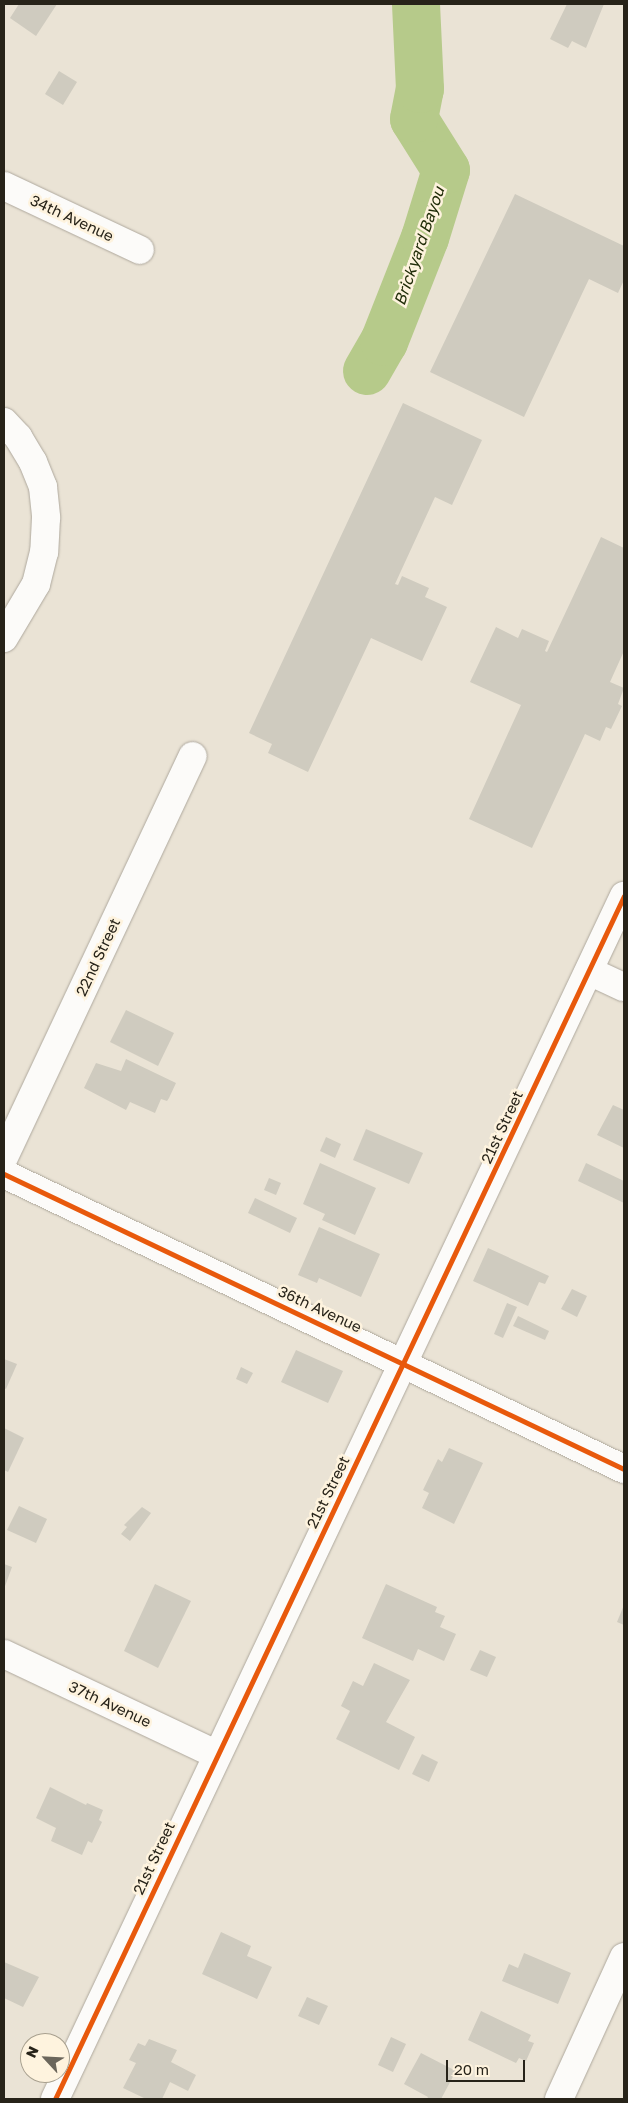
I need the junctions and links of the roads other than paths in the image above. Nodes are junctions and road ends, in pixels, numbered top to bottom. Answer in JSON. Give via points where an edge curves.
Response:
{"nodes":[{"id":1,"x":4,"y":186,"type":"edge"},
{"id":2,"x":140,"y":250,"type":"dead end"},
{"id":3,"x":4,"y":422,"type":"edge"},
{"id":4,"x":4,"y":638,"type":"edge"},
{"id":5,"x":193,"y":756,"type":"dead end"},
{"id":6,"x":624,"y":896,"type":"edge"},
{"id":7,"x":590,"y":971,"type":"junction"},
{"id":8,"x":624,"y":987,"type":"edge"},
{"id":9,"x":4,"y":1157,"type":"edge"},
{"id":10,"x":4,"y":1174,"type":"edge"},
{"id":11,"x":404,"y":1363,"type":"junction"},
{"id":12,"x":624,"y":1469,"type":"edge"},
{"id":13,"x":4,"y":1654,"type":"edge"},
{"id":14,"x":216,"y":1754,"type":"junction"},
{"id":15,"x":624,"y":1957,"type":"edge"},
{"id":16,"x":55,"y":2099,"type":"edge"},
{"id":17,"x":559,"y":2099,"type":"edge"}],
"edges":[{"from":1,"to":2,"type":"street","name":"34th Avenue"},
{"from":3,"to":4,"type":"street","via":[[18,437],[33,462],[43,487],[46,518],[44,552],[36,584]]},
{"from":5,"to":9,"type":"street","name":"22nd Street"},
{"from":6,"to":7,"type":"street","name":"21st Street"},
{"from":7,"to":8,"type":"street"},
{"from":7,"to":11,"type":"street","name":"21st Street"},
{"from":10,"to":11,"type":"street","name":"36th Avenue"},
{"from":11,"to":12,"type":"street","name":"36th Avenue"},
{"from":11,"to":14,"type":"street","name":"21st Street"},
{"from":13,"to":14,"type":"street","name":"37th Avenue"},
{"from":14,"to":16,"type":"street","name":"21st Street"},
{"from":15,"to":17,"type":"street"}]}
